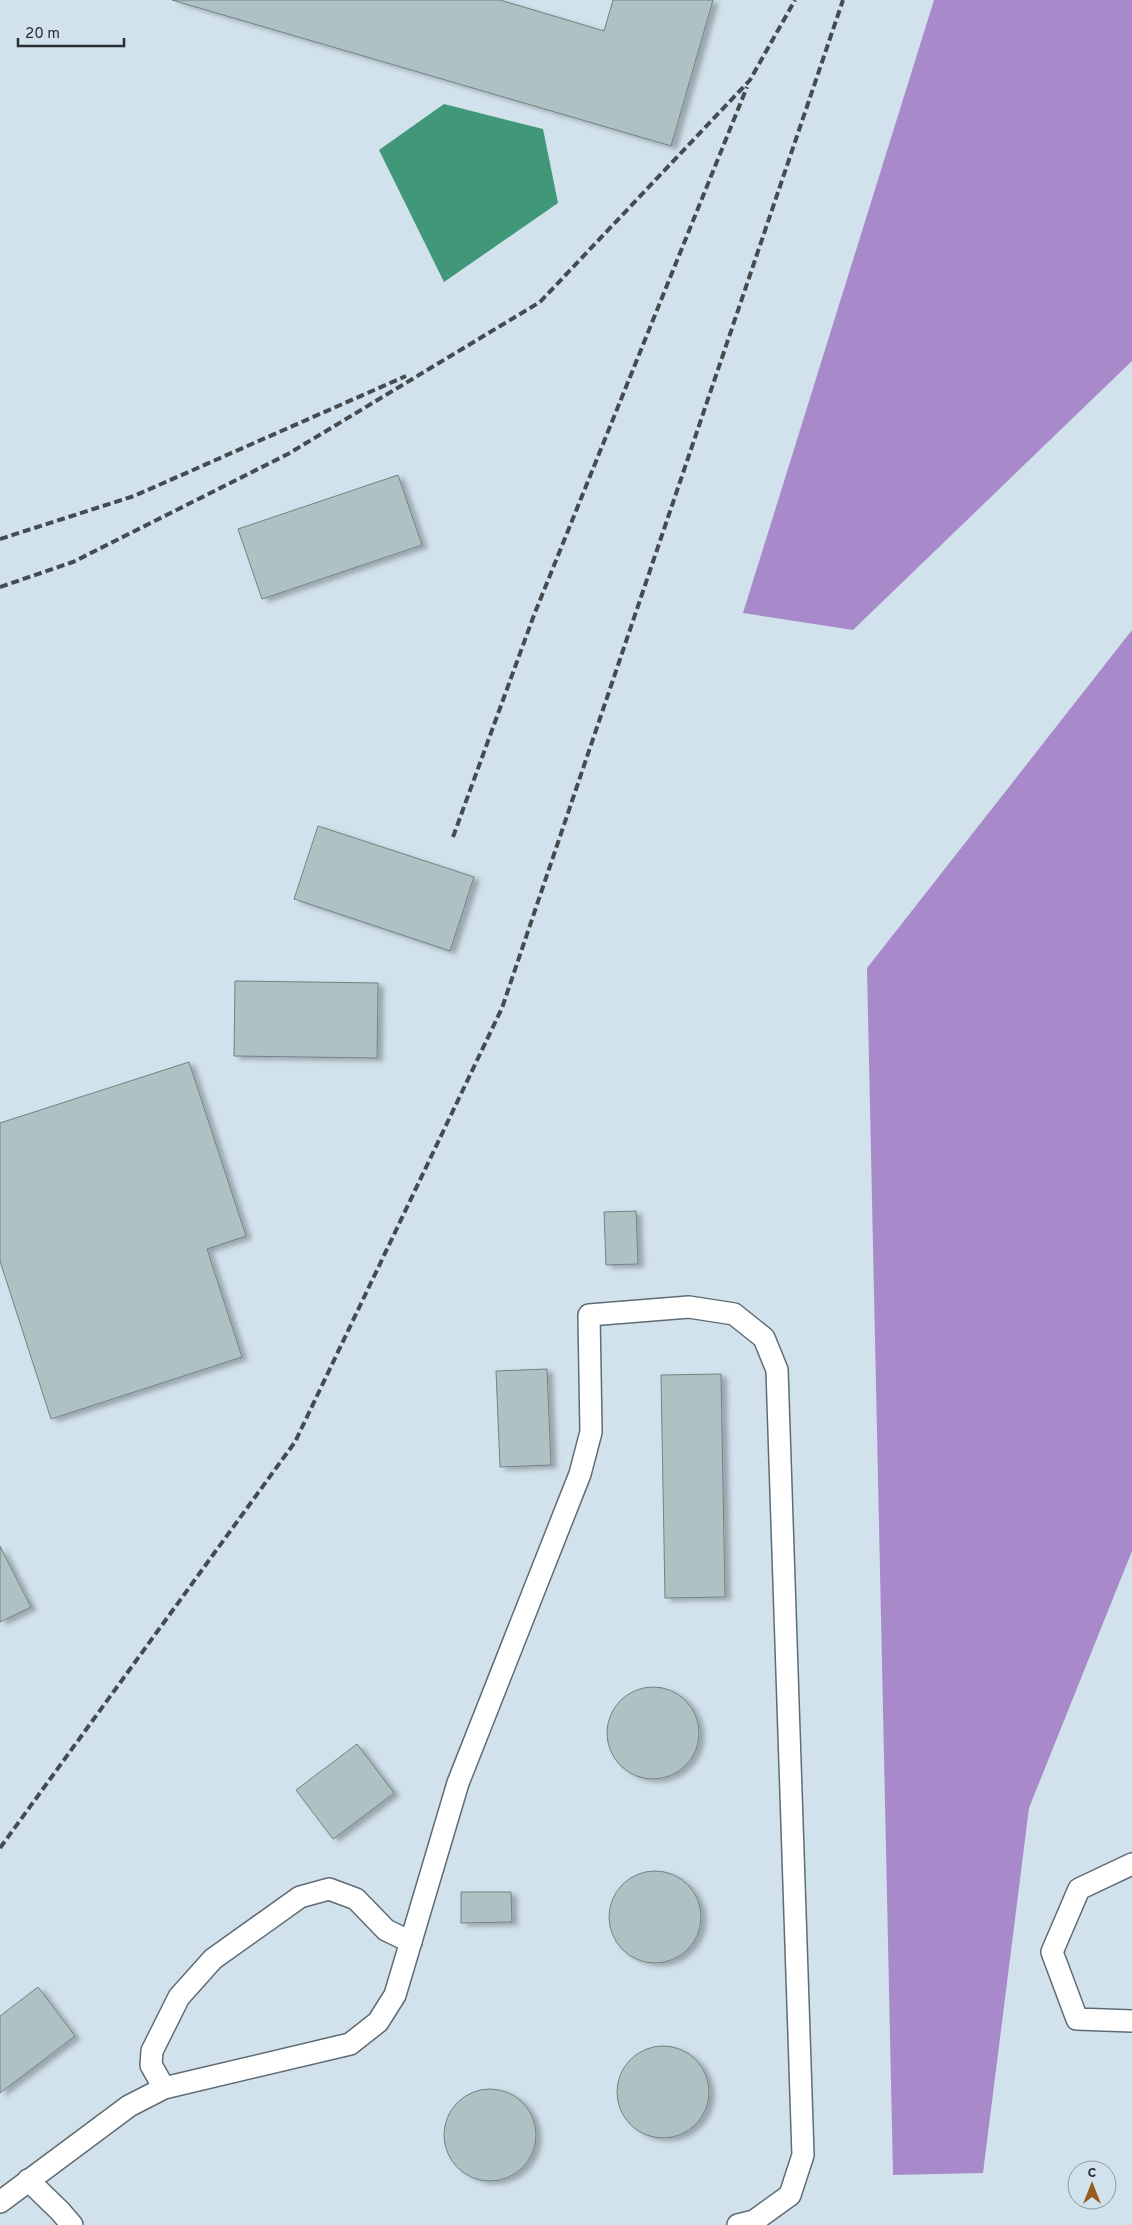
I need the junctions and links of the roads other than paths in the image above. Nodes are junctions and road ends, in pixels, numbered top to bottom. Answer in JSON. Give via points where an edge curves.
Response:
{"nodes":[{"id":1,"x":1132,"y":1864,"type":"edge"},
{"id":2,"x":411,"y":1942,"type":"junction"},
{"id":3,"x":1132,"y":2021,"type":"edge"},
{"id":4,"x":164,"y":2088,"type":"junction"},
{"id":5,"x":28,"y":2180,"type":"junction"},
{"id":6,"x":0,"y":2202,"type":"edge"},
{"id":7,"x":72,"y":2225,"type":"edge"},
{"id":8,"x":738,"y":2225,"type":"edge"}],
"edges":[{"from":1,"to":3,"type":"lane","via":[[1079,1889],[1052,1952],[1077,2019]]},
{"from":2,"to":4,"type":"lane","via":[[395,1995],[378,2022],[350,2044]]},
{"from":2,"to":4,"type":"lane","via":[[386,1930],[356,1899],[329,1889],[300,1897],[213,1960],[179,1997],[152,2052],[151,2064]]},
{"from":2,"to":8,"type":"lane","via":[[458,1783],[580,1474],[591,1432],[589,1314],[689,1307],[734,1314],[764,1338],[777,1370],[803,2155],[790,2195],[754,2221]]},
{"from":4,"to":5,"type":"lane","via":[[129,2106]]},
{"from":5,"to":6,"type":"lane"},
{"from":5,"to":7,"type":"lane"}]}
